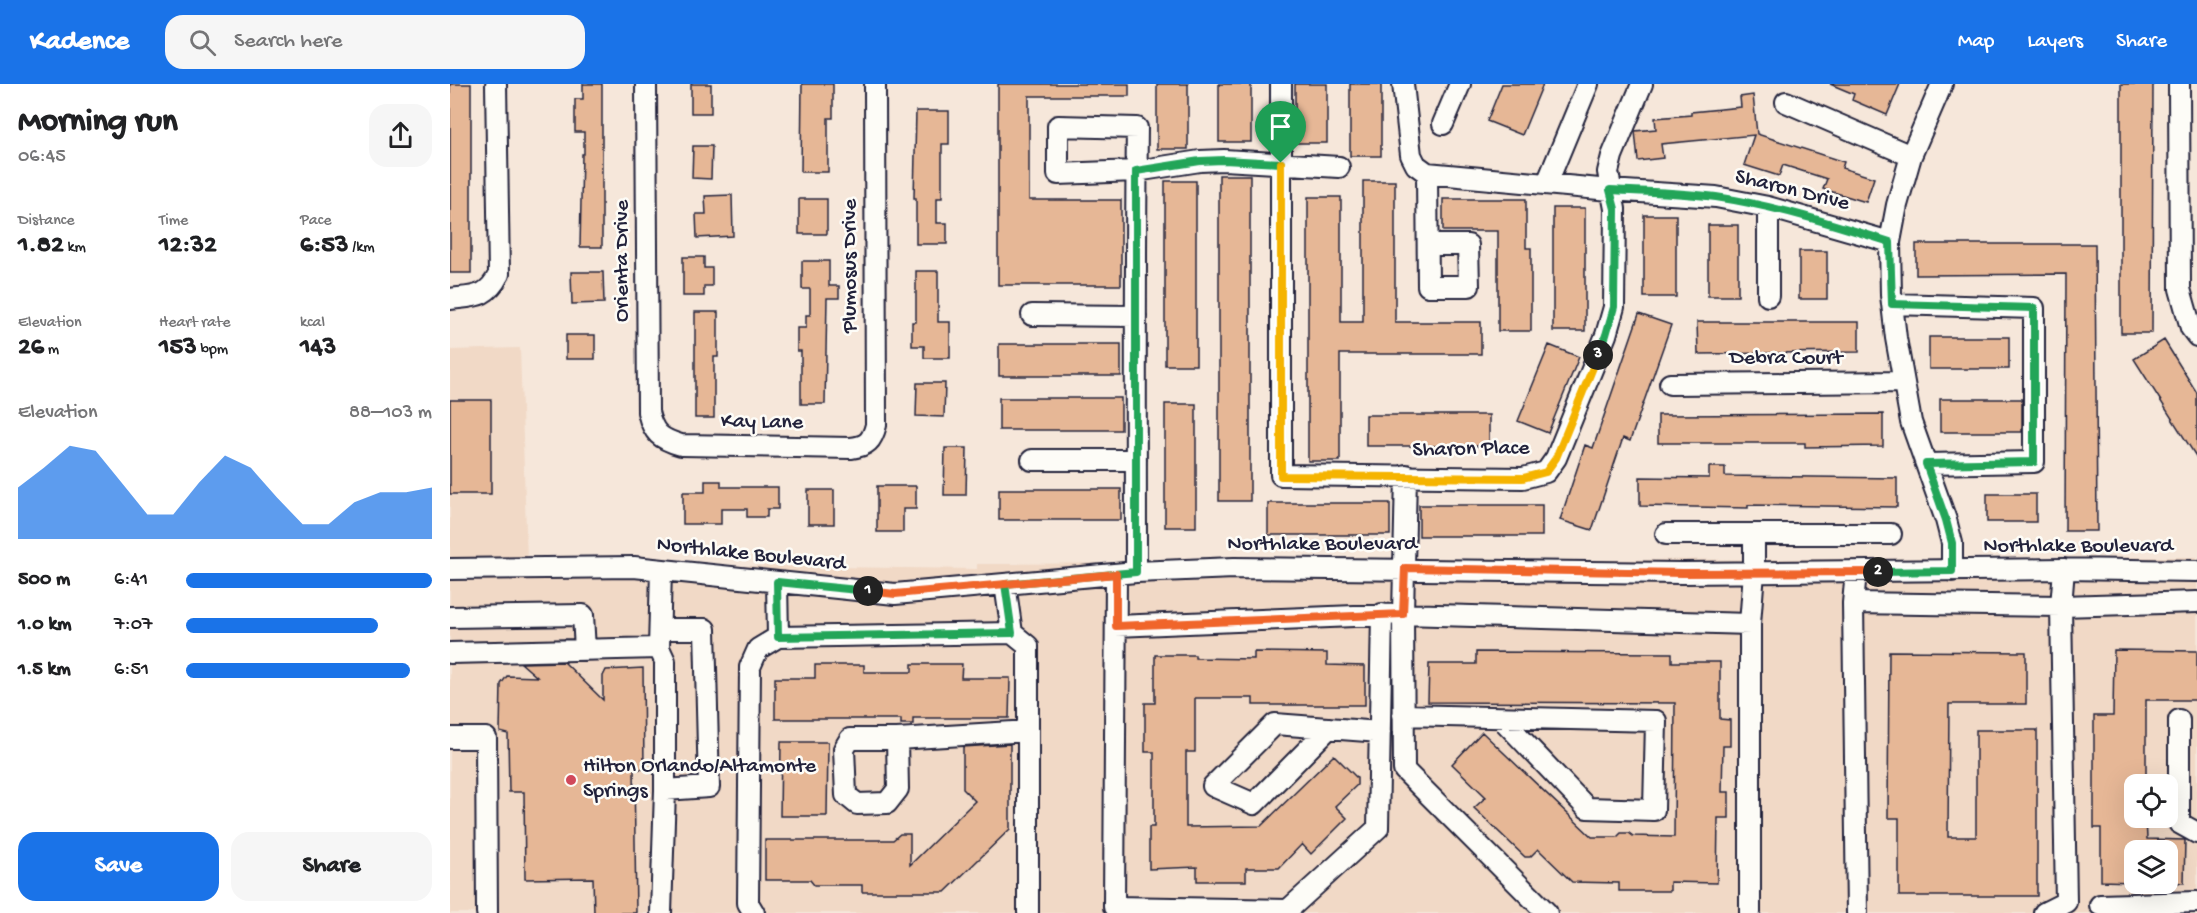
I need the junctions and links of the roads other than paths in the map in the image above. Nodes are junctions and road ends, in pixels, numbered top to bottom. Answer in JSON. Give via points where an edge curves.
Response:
{"nodes":[{"id":1,"x":496,"y":84,"type":"edge"},
{"id":2,"x":646,"y":84,"type":"edge"},
{"id":3,"x":875,"y":84,"type":"edge"},
{"id":4,"x":1281,"y":84,"type":"edge"},
{"id":5,"x":1403,"y":84,"type":"edge"},
{"id":6,"x":1460,"y":84,"type":"edge"},
{"id":7,"x":1588,"y":84,"type":"edge"},
{"id":8,"x":1642,"y":84,"type":"edge"},
{"id":9,"x":1942,"y":84,"type":"edge"},
{"id":10,"x":2179,"y":84,"type":"edge"},
{"id":11,"x":1786,"y":102,"type":"dead end"},
{"id":12,"x":1443,"y":124,"type":"dead end"},
{"id":13,"x":1911,"y":156,"type":"junction"},
{"id":14,"x":1281,"y":163,"type":"junction"},
{"id":15,"x":1339,"y":167,"type":"dead end"},
{"id":16,"x":1136,"y":171,"type":"junction"},
{"id":17,"x":1427,"y":173,"type":"junction"},
{"id":18,"x":1547,"y":183,"type":"junction"},
{"id":19,"x":1610,"y":190,"type":"junction"},
{"id":20,"x":1768,"y":207,"type":"junction"},
{"id":21,"x":2188,"y":222,"type":"edge"},
{"id":22,"x":1890,"y":242,"type":"junction"},
{"id":23,"x":1428,"y":245,"type":"dead end"},
{"id":24,"x":1768,"y":296,"type":"dead end"},
{"id":25,"x":450,"y":299,"type":"edge"},
{"id":26,"x":1892,"y":304,"type":"junction"},
{"id":27,"x":1032,"y":315,"type":"dead end"},
{"id":28,"x":1136,"y":316,"type":"junction"},
{"id":29,"x":2197,"y":336,"type":"edge"},
{"id":30,"x":1903,"y":382,"type":"junction"},
{"id":31,"x":1670,"y":384,"type":"dead end"},
{"id":32,"x":659,"y":435,"type":"joint"},
{"id":33,"x":867,"y":444,"type":"joint"},
{"id":34,"x":1032,"y":460,"type":"dead end"},
{"id":35,"x":1136,"y":460,"type":"junction"},
{"id":36,"x":1926,"y":464,"type":"junction"},
{"id":37,"x":1406,"y":476,"type":"junction"},
{"id":38,"x":1666,"y":534,"type":"dead end"},
{"id":39,"x":1755,"y":534,"type":"junction"},
{"id":40,"x":1891,"y":534,"type":"dead end"},
{"id":41,"x":1405,"y":568,"type":"junction"},
{"id":42,"x":450,"y":569,"type":"edge"},
{"id":43,"x":662,"y":570,"type":"junction"},
{"id":44,"x":1952,"y":571,"type":"junction"},
{"id":45,"x":2197,"y":571,"type":"edge"},
{"id":46,"x":1136,"y":572,"type":"junction"},
{"id":47,"x":1754,"y":572,"type":"junction"},
{"id":48,"x":1856,"y":572,"type":"junction"},
{"id":49,"x":1116,"y":574,"type":"junction"},
{"id":50,"x":777,"y":582,"type":"junction"},
{"id":51,"x":1005,"y":584,"type":"junction"},
{"id":52,"x":2062,"y":588,"type":"junction"},
{"id":53,"x":2197,"y":602,"type":"edge"},
{"id":54,"x":1853,"y":603,"type":"junction"},
{"id":55,"x":1403,"y":614,"type":"junction"},
{"id":56,"x":1382,"y":615,"type":"junction"},
{"id":57,"x":450,"y":617,"type":"edge"},
{"id":58,"x":1750,"y":624,"type":"junction"},
{"id":59,"x":1116,"y":626,"type":"junction"},
{"id":60,"x":1012,"y":633,"type":"junction"},
{"id":61,"x":778,"y":637,"type":"junction"},
{"id":62,"x":660,"y":638,"type":"junction"},
{"id":63,"x":585,"y":650,"type":"junction"},
{"id":64,"x":450,"y":652,"type":"edge"},
{"id":65,"x":1402,"y":715,"type":"junction"},
{"id":66,"x":1502,"y":719,"type":"junction"},
{"id":67,"x":2179,"y":720,"type":"dead end"},
{"id":68,"x":1329,"y":728,"type":"junction"},
{"id":69,"x":1028,"y":731,"type":"junction"},
{"id":70,"x":1380,"y":732,"type":"junction"},
{"id":71,"x":450,"y":738,"type":"edge"},
{"id":72,"x":897,"y":739,"type":"dead end"},
{"id":73,"x":665,"y":790,"type":"junction"},
{"id":74,"x":2197,"y":833,"type":"edge"},
{"id":75,"x":2197,"y":902,"type":"edge"},
{"id":76,"x":2100,"y":905,"type":"dead end"},
{"id":77,"x":487,"y":913,"type":"edge"},
{"id":78,"x":661,"y":913,"type":"edge"},
{"id":79,"x":754,"y":913,"type":"edge"},
{"id":80,"x":1028,"y":913,"type":"edge"},
{"id":81,"x":1547,"y":913,"type":"edge"},
{"id":82,"x":1750,"y":913,"type":"edge"},
{"id":83,"x":1857,"y":913,"type":"edge"},
{"id":84,"x":2044,"y":913,"type":"edge"}],
"edges":[{"from":1,"to":25,"type":"street","via":[[500,274],[483,295]]},
{"from":2,"to":32,"type":"street","name":"Orienta Drive","via":[[648,412]]},
{"from":3,"to":33,"type":"street","name":"Plumosus Drive","via":[[876,425]]},
{"from":4,"to":14,"type":"street"},
{"from":5,"to":17,"type":"street","via":[[1411,155]]},
{"from":6,"to":12,"type":"street"},
{"from":7,"to":18,"type":"street"},
{"from":8,"to":19,"type":"street","name":"Sharon Place","via":[[1612,156],[1608,172]]},
{"from":9,"to":13,"type":"street"},
{"from":10,"to":21,"type":"street"},
{"from":11,"to":13,"type":"street"},
{"from":13,"to":22,"type":"street"},
{"from":14,"to":15,"type":"street"},
{"from":14,"to":16,"type":"street","via":[[1200,161]]},
{"from":14,"to":37,"type":"street","name":"Sharon Place","via":[[1281,476]]},
{"from":16,"to":16,"type":"street","via":[[1058,174],[1058,126],[1137,128]]},
{"from":16,"to":28,"type":"street"},
{"from":17,"to":18,"type":"street"},
{"from":17,"to":23,"type":"street"},
{"from":18,"to":19,"type":"street"},
{"from":19,"to":20,"type":"street","name":"Sharon Drive","via":[[1716,197]]},
{"from":19,"to":37,"type":"street","name":"Sharon Place","via":[[1615,209],[1614,307],[1556,458],[1546,472],[1523,478]]},
{"from":20,"to":22,"type":"street","name":"Sharon Drive"},
{"from":20,"to":24,"type":"street"},
{"from":21,"to":29,"type":"street","via":[[2180,289]]},
{"from":22,"to":26,"type":"street"},
{"from":26,"to":30,"type":"street"},
{"from":26,"to":36,"type":"street","via":[[2034,308],[2034,462]]},
{"from":27,"to":28,"type":"street"},
{"from":28,"to":35,"type":"street"},
{"from":30,"to":31,"type":"street","name":"Debra Court"},
{"from":30,"to":36,"type":"street","via":[[1911,422]]},
{"from":32,"to":33,"type":"street","name":"Kay Lane","via":[[681,445],[851,448]]},
{"from":34,"to":35,"type":"street"},
{"from":35,"to":46,"type":"street"},
{"from":36,"to":44,"type":"street","via":[[1952,543]]},
{"from":37,"to":41,"type":"street"},
{"from":38,"to":39,"type":"street"},
{"from":39,"to":40,"type":"street"},
{"from":39,"to":47,"type":"street"},
{"from":41,"to":46,"type":"street","name":"Northlake Boulevard"},
{"from":41,"to":47,"type":"street","name":"Northlake Boulevard"},
{"from":41,"to":55,"type":"street"},
{"from":42,"to":43,"type":"street","name":"Northlake Boulevard"},
{"from":43,"to":50,"type":"street","name":"Northlake Boulevard"},
{"from":43,"to":62,"type":"street"},
{"from":44,"to":48,"type":"street","name":"Northlake Boulevard"},
{"from":44,"to":52,"type":"street","name":"Northlake Boulevard"},
{"from":45,"to":52,"type":"street","name":"Northlake Boulevard"},
{"from":46,"to":49,"type":"street","name":"Northlake Boulevard"},
{"from":47,"to":48,"type":"street","name":"Northlake Boulevard"},
{"from":47,"to":58,"type":"street"},
{"from":48,"to":54,"type":"street"},
{"from":49,"to":51,"type":"street","name":"Northlake Boulevard"},
{"from":49,"to":59,"type":"street"},
{"from":50,"to":51,"type":"street","name":"Northlake Boulevard","via":[[895,594]]},
{"from":50,"to":61,"type":"street"},
{"from":51,"to":60,"type":"street"},
{"from":52,"to":53,"type":"street"},
{"from":52,"to":54,"type":"street"},
{"from":52,"to":84,"type":"street","via":[[2066,902]]},
{"from":54,"to":83,"type":"street"},
{"from":55,"to":56,"type":"street"},
{"from":55,"to":58,"type":"street"},
{"from":55,"to":65,"type":"street"},
{"from":56,"to":59,"type":"street"},
{"from":56,"to":70,"type":"street"},
{"from":57,"to":63,"type":"street","via":[[583,615]]},
{"from":58,"to":82,"type":"street"},
{"from":59,"to":70,"type":"street","via":[[1114,907],[1288,910],[1378,828]]},
{"from":60,"to":61,"type":"street"},
{"from":60,"to":69,"type":"street","via":[[1028,646]]},
{"from":61,"to":79,"type":"street","via":[[758,649],[750,667],[748,903]]},
{"from":62,"to":63,"type":"street"},
{"from":62,"to":73,"type":"street","via":[[665,661]]},
{"from":62,"to":73,"type":"street","via":[[705,629],[709,788]]},
{"from":63,"to":64,"type":"street"},
{"from":65,"to":66,"type":"street"},
{"from":65,"to":81,"type":"street","via":[[1404,770]]},
{"from":66,"to":66,"type":"street","via":[[1656,722],[1654,810],[1587,808]]},
{"from":67,"to":74,"type":"street","via":[[2179,823]]},
{"from":68,"to":68,"type":"street","via":[[1275,724],[1213,786],[1254,804]]},
{"from":68,"to":70,"type":"street"},
{"from":69,"to":72,"type":"street"},
{"from":69,"to":80,"type":"street"},
{"from":71,"to":77,"type":"street","via":[[486,738]]},
{"from":73,"to":78,"type":"street"},
{"from":75,"to":76,"type":"street"}]}
